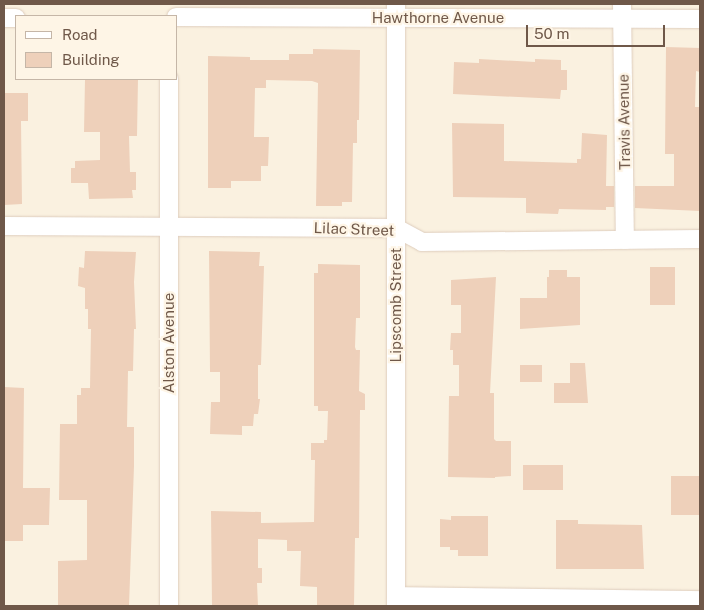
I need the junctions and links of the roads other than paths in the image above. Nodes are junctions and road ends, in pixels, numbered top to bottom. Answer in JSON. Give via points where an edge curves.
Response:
{"nodes":[{"id":1,"x":396,"y":11,"type":"edge"},
{"id":2,"x":622,"y":11,"type":"edge"},
{"id":3,"x":178,"y":17,"type":"edge"},
{"id":4,"x":700,"y":19,"type":"edge"},
{"id":5,"x":169,"y":80,"type":"edge"},
{"id":6,"x":4,"y":226,"type":"edge"},
{"id":7,"x":169,"y":226,"type":"junction"},
{"id":8,"x":396,"y":228,"type":"junction"},
{"id":9,"x":625,"y":240,"type":"junction"},
{"id":10,"x":700,"y":240,"type":"edge"},
{"id":11,"x":700,"y":600,"type":"edge"},
{"id":12,"x":396,"y":601,"type":"edge"},
{"id":13,"x":168,"y":606,"type":"edge"}],
"edges":[{"from":1,"to":2,"type":"street","name":"Hawthorne Avenue"},
{"from":1,"to":3,"type":"street","name":"Hawthorne Avenue"},
{"from":1,"to":8,"type":"street","name":"Lipscomb Street"},
{"from":2,"to":4,"type":"street","name":"Hawthorne Avenue"},
{"from":2,"to":9,"type":"street","name":"Travis Avenue"},
{"from":5,"to":7,"type":"street","name":"Alston Avenue"},
{"from":6,"to":7,"type":"street","name":"Lilac Street"},
{"from":7,"to":8,"type":"street","name":"Lilac Street"},
{"from":7,"to":13,"type":"street","name":"Alston Avenue"},
{"from":8,"to":9,"type":"street","name":"Lilac Street","via":[[422,242]]},
{"from":8,"to":12,"type":"street","name":"Lipscomb Street"},
{"from":9,"to":10,"type":"street","name":"Lilac Street"},
{"from":11,"to":12,"type":"street"}]}
